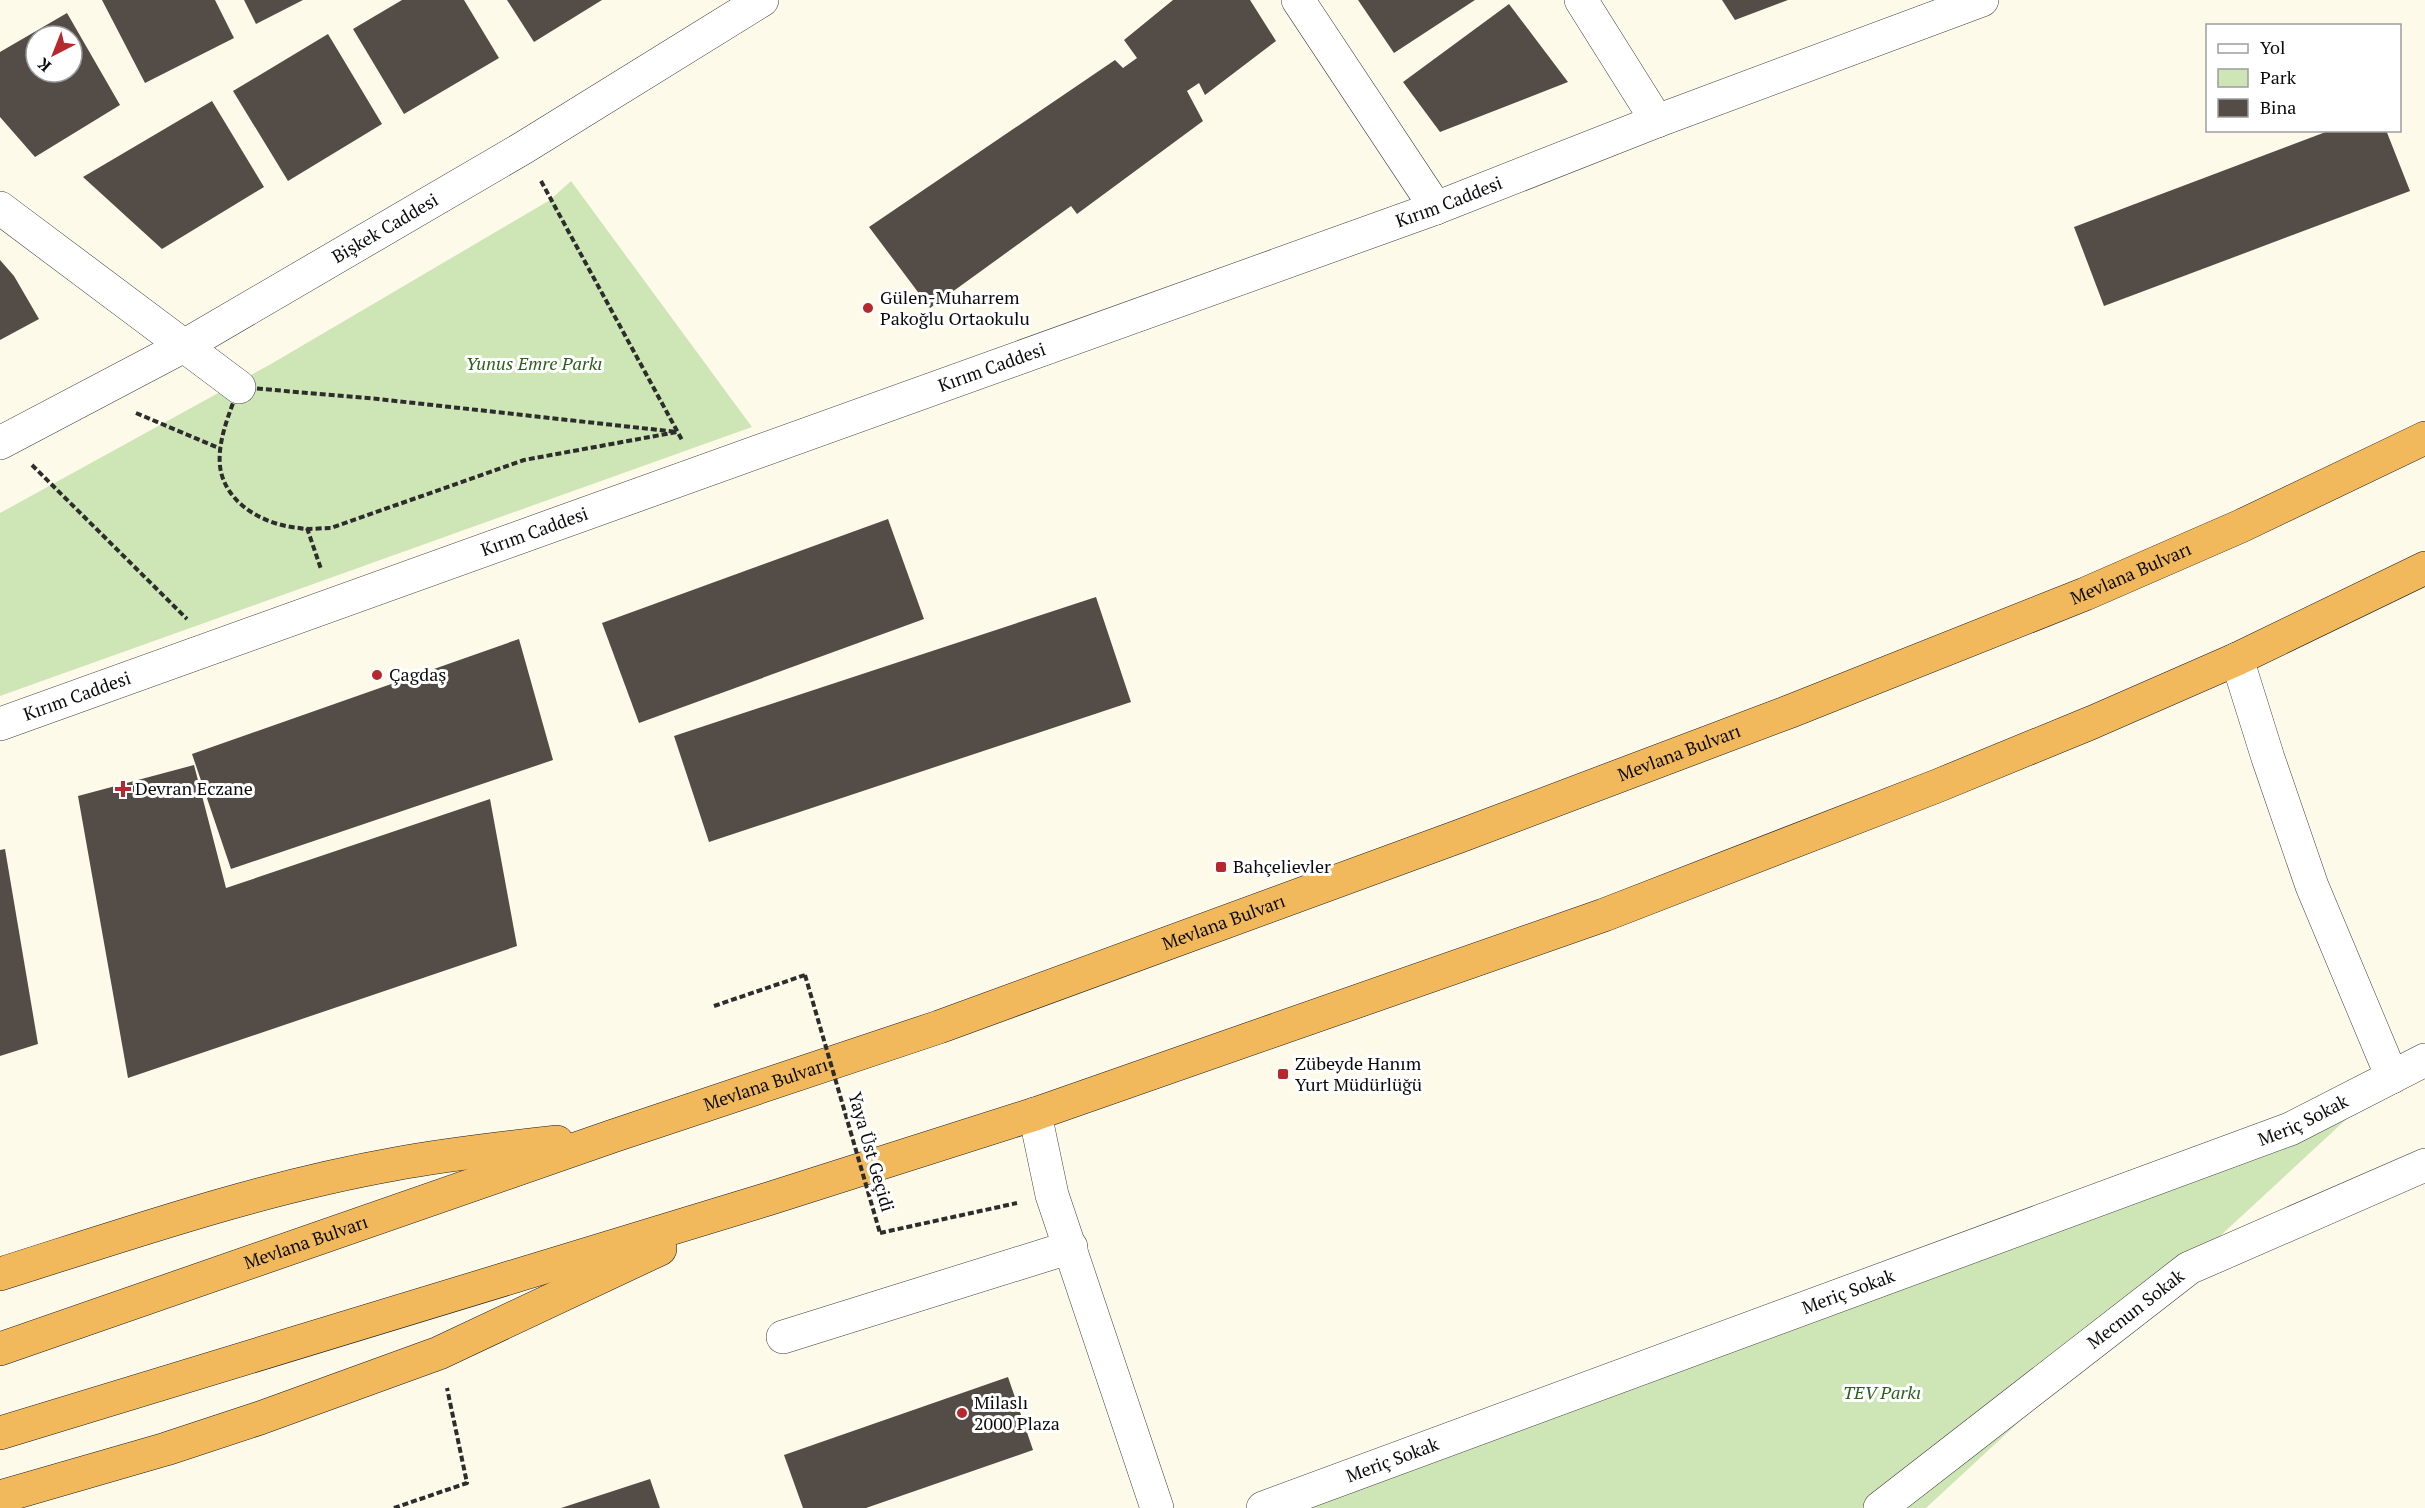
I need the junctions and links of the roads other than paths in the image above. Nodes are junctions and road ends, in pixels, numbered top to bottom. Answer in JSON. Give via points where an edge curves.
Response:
{"nodes":[{"id":1,"x":762,"y":0,"type":"edge"},
{"id":2,"x":1298,"y":0,"type":"edge"},
{"id":3,"x":1581,"y":0,"type":"edge"},
{"id":4,"x":1982,"y":0,"type":"edge"},
{"id":5,"x":1657,"y":121,"type":"junction"},
{"id":6,"x":0,"y":208,"type":"edge"},
{"id":7,"x":1436,"y":208,"type":"junction"},
{"id":8,"x":184,"y":346,"type":"junction"},
{"id":9,"x":239,"y":387,"type":"road end"},
{"id":10,"x":2425,"y":438,"type":"edge"},
{"id":11,"x":3,"y":442,"type":"edge"},
{"id":12,"x":2425,"y":568,"type":"edge"},
{"id":13,"x":2237,"y":659,"type":"junction"},
{"id":14,"x":0,"y":724,"type":"edge"},
{"id":15,"x":2425,"y":1060,"type":"edge"},
{"id":16,"x":2392,"y":1077,"type":"junction"},
{"id":17,"x":1035,"y":1114,"type":"junction"},
{"id":18,"x":613,"y":1136,"type":"junction"},
{"id":19,"x":2425,"y":1166,"type":"edge"},
{"id":20,"x":768,"y":1199,"type":"junction"},
{"id":21,"x":1071,"y":1247,"type":"junction"},
{"id":22,"x":0,"y":1274,"type":"edge"},
{"id":23,"x":783,"y":1337,"type":"dead end"},
{"id":24,"x":0,"y":1349,"type":"edge"},
{"id":25,"x":0,"y":1433,"type":"edge"},
{"id":26,"x":0,"y":1497,"type":"edge"},
{"id":27,"x":1157,"y":1508,"type":"edge"},
{"id":28,"x":1263,"y":1508,"type":"edge"},
{"id":29,"x":1880,"y":1508,"type":"edge"}],
"edges":[{"from":1,"to":8,"type":"street","name":"Bişkek Caddesi","via":[[523,148]]},
{"from":2,"to":7,"type":"street"},
{"from":3,"to":5,"type":"street"},
{"from":4,"to":5,"type":"street","name":"Kırım Caddesi"},
{"from":5,"to":7,"type":"street","name":"Kırım Caddesi"},
{"from":6,"to":8,"type":"street"},
{"from":7,"to":14,"type":"street","name":"Kırım Caddesi"},
{"from":8,"to":9,"type":"street"},
{"from":8,"to":11,"type":"street","name":"Bişkek Caddesi"},
{"from":10,"to":18,"type":"highway","name":"Mevlana Bulvarı","via":[[2241,526],[2085,594],[1791,711],[939,1027]]},
{"from":12,"to":13,"type":"highway"},
{"from":13,"to":16,"type":"street","via":[[2312,886]]},
{"from":13,"to":17,"type":"highway","via":[[1937,786],[1616,911]]},
{"from":15,"to":16,"type":"street","name":"Meriç Sokak"},
{"from":16,"to":28,"type":"street","name":"Meriç Sokak","via":[[2290,1129]]},
{"from":17,"to":20,"type":"highway"},
{"from":17,"to":21,"type":"street","via":[[1052,1195]]},
{"from":18,"to":22,"type":"highway","via":[[394,1164],[210,1208]]},
{"from":18,"to":24,"type":"highway","name":"Mevlana Bulvarı"},
{"from":19,"to":29,"type":"street","name":"Mecnun Sokak","via":[[2189,1268]]},
{"from":20,"to":25,"type":"highway"},
{"from":20,"to":26,"type":"highway","via":[[439,1353],[260,1418]]},
{"from":21,"to":23,"type":"street"},
{"from":21,"to":27,"type":"street"}]}
